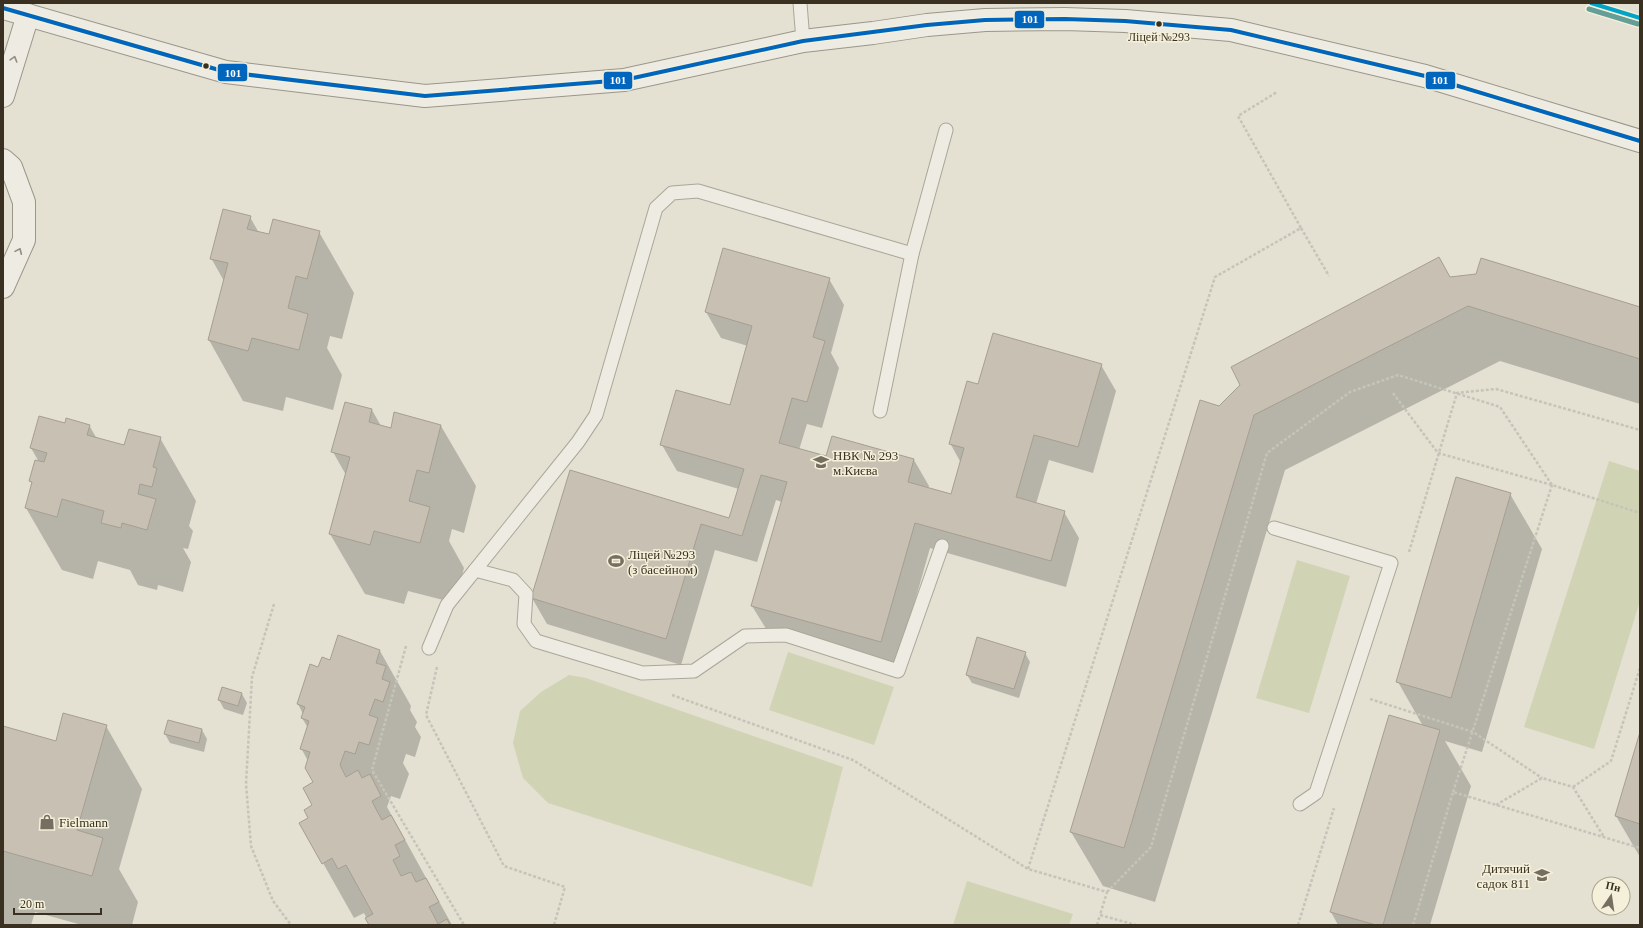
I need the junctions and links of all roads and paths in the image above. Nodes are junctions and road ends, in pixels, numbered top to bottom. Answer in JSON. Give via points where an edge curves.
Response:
{"nodes":[{"id":1,"x":800,"y":3,"type":"edge"},
{"id":2,"x":3,"y":8,"type":"edge"},
{"id":3,"x":28,"y":15,"type":"junction"},
{"id":4,"x":803,"y":41,"type":"junction"},
{"id":5,"x":1277,"y":92,"type":"dead end"},
{"id":6,"x":3,"y":96,"type":"edge"},
{"id":7,"x":946,"y":130,"type":"dead end"},
{"id":8,"x":1640,"y":141,"type":"edge"},
{"id":9,"x":3,"y":160,"type":"edge"},
{"id":10,"x":1301,"y":228,"type":"junction"},
{"id":11,"x":912,"y":254,"type":"junction"},
{"id":12,"x":1329,"y":276,"type":"dead end"},
{"id":13,"x":3,"y":287,"type":"edge"},
{"id":14,"x":1393,"y":393,"type":"dead end"},
{"id":15,"x":1457,"y":393,"type":"junction"},
{"id":16,"x":880,"y":411,"type":"dead end"},
{"id":17,"x":1640,"y":430,"type":"edge"},
{"id":18,"x":1438,"y":453,"type":"junction"},
{"id":19,"x":1552,"y":485,"type":"junction"},
{"id":20,"x":1640,"y":513,"type":"edge"},
{"id":21,"x":1274,"y":528,"type":"dead end"},
{"id":22,"x":942,"y":546,"type":"dead end"},
{"id":23,"x":1409,"y":553,"type":"dead end"},
{"id":24,"x":475,"y":570,"type":"junction"},
{"id":25,"x":274,"y":604,"type":"dead end"},
{"id":26,"x":408,"y":642,"type":"dead end"},
{"id":27,"x":429,"y":648,"type":"joint"},
{"id":28,"x":1640,"y":668,"type":"edge"},
{"id":29,"x":642,"y":673,"type":"junction"},
{"id":30,"x":1367,"y":698,"type":"dead end"},
{"id":31,"x":1473,"y":732,"type":"junction"},
{"id":32,"x":1542,"y":778,"type":"junction"},
{"id":33,"x":1573,"y":787,"type":"junction"},
{"id":34,"x":1453,"y":792,"type":"junction"},
{"id":35,"x":1300,"y":804,"type":"dead end"},
{"id":36,"x":1335,"y":804,"type":"dead end"},
{"id":37,"x":1496,"y":805,"type":"junction"},
{"id":38,"x":1604,"y":837,"type":"junction"},
{"id":39,"x":1640,"y":848,"type":"edge"},
{"id":40,"x":1028,"y":869,"type":"junction"},
{"id":41,"x":1107,"y":892,"type":"junction"},
{"id":42,"x":1100,"y":915,"type":"junction"},
{"id":43,"x":291,"y":925,"type":"edge"},
{"id":44,"x":464,"y":925,"type":"edge"},
{"id":45,"x":554,"y":925,"type":"edge"},
{"id":46,"x":1097,"y":925,"type":"edge"},
{"id":47,"x":1136,"y":925,"type":"edge"},
{"id":48,"x":1298,"y":925,"type":"edge"},
{"id":49,"x":1413,"y":925,"type":"edge"}],
"edges":[{"from":1,"to":4,"type":"lane"},
{"from":2,"to":3,"type":"street"},
{"from":3,"to":4,"type":"street","via":[[226,72],[426,96],[624,80]]},
{"from":6,"to":3,"type":"street","one_way":true},
{"from":4,"to":8,"type":"street","via":[[927,24],[985,20],[1125,21],[1230,30],[1425,76]]},
{"from":5,"to":10,"type":"path","via":[[1238,116]]},
{"from":7,"to":11,"type":"lane"},
{"from":13,"to":9,"type":"street","one_way":true,"via":[[24,240],[24,202],[11,167]]},
{"from":10,"to":12,"type":"path"},
{"from":10,"to":40,"type":"path","via":[[1216,278]]},
{"from":11,"to":16,"type":"lane"},
{"from":11,"to":24,"type":"lane","via":[[698,191],[672,193],[656,208],[596,414],[578,442]]},
{"from":14,"to":18,"type":"path"},
{"from":15,"to":17,"type":"path","via":[[1496,389]]},
{"from":15,"to":18,"type":"path"},
{"from":15,"to":19,"type":"path","via":[[1500,406]]},
{"from":15,"to":41,"type":"path","via":[[1398,374],[1350,392],[1267,453],[1151,847]]},
{"from":18,"to":19,"type":"path"},
{"from":18,"to":23,"type":"path"},
{"from":19,"to":20,"type":"path"},
{"from":19,"to":31,"type":"path"},
{"from":21,"to":35,"type":"lane","via":[[1391,563],[1316,794]]},
{"from":22,"to":29,"type":"lane","via":[[898,671],[786,635],[745,636],[694,671]]},
{"from":24,"to":27,"type":"lane","via":[[447,605]]},
{"from":24,"to":29,"type":"lane","via":[[513,580],[526,594],[524,624],[536,641]]},
{"from":25,"to":43,"type":"path","via":[[252,677],[246,784],[251,846],[273,901]]},
{"from":26,"to":44,"type":"path","via":[[372,770]]},
{"from":27,"to":45,"type":"path","via":[[440,657],[426,715],[504,866],[565,887]]},
{"from":28,"to":33,"type":"path","via":[[1611,761]]},
{"from":29,"to":40,"type":"path","via":[[664,692],[853,760]]},
{"from":30,"to":31,"type":"path"},
{"from":31,"to":32,"type":"path"},
{"from":31,"to":34,"type":"path"},
{"from":32,"to":33,"type":"path"},
{"from":32,"to":37,"type":"path"},
{"from":33,"to":38,"type":"path"},
{"from":34,"to":37,"type":"path"},
{"from":34,"to":49,"type":"path"},
{"from":36,"to":48,"type":"path"},
{"from":37,"to":38,"type":"path"},
{"from":38,"to":39,"type":"path"},
{"from":40,"to":41,"type":"path"},
{"from":41,"to":42,"type":"path"},
{"from":42,"to":46,"type":"path"},
{"from":42,"to":47,"type":"path"}]}
